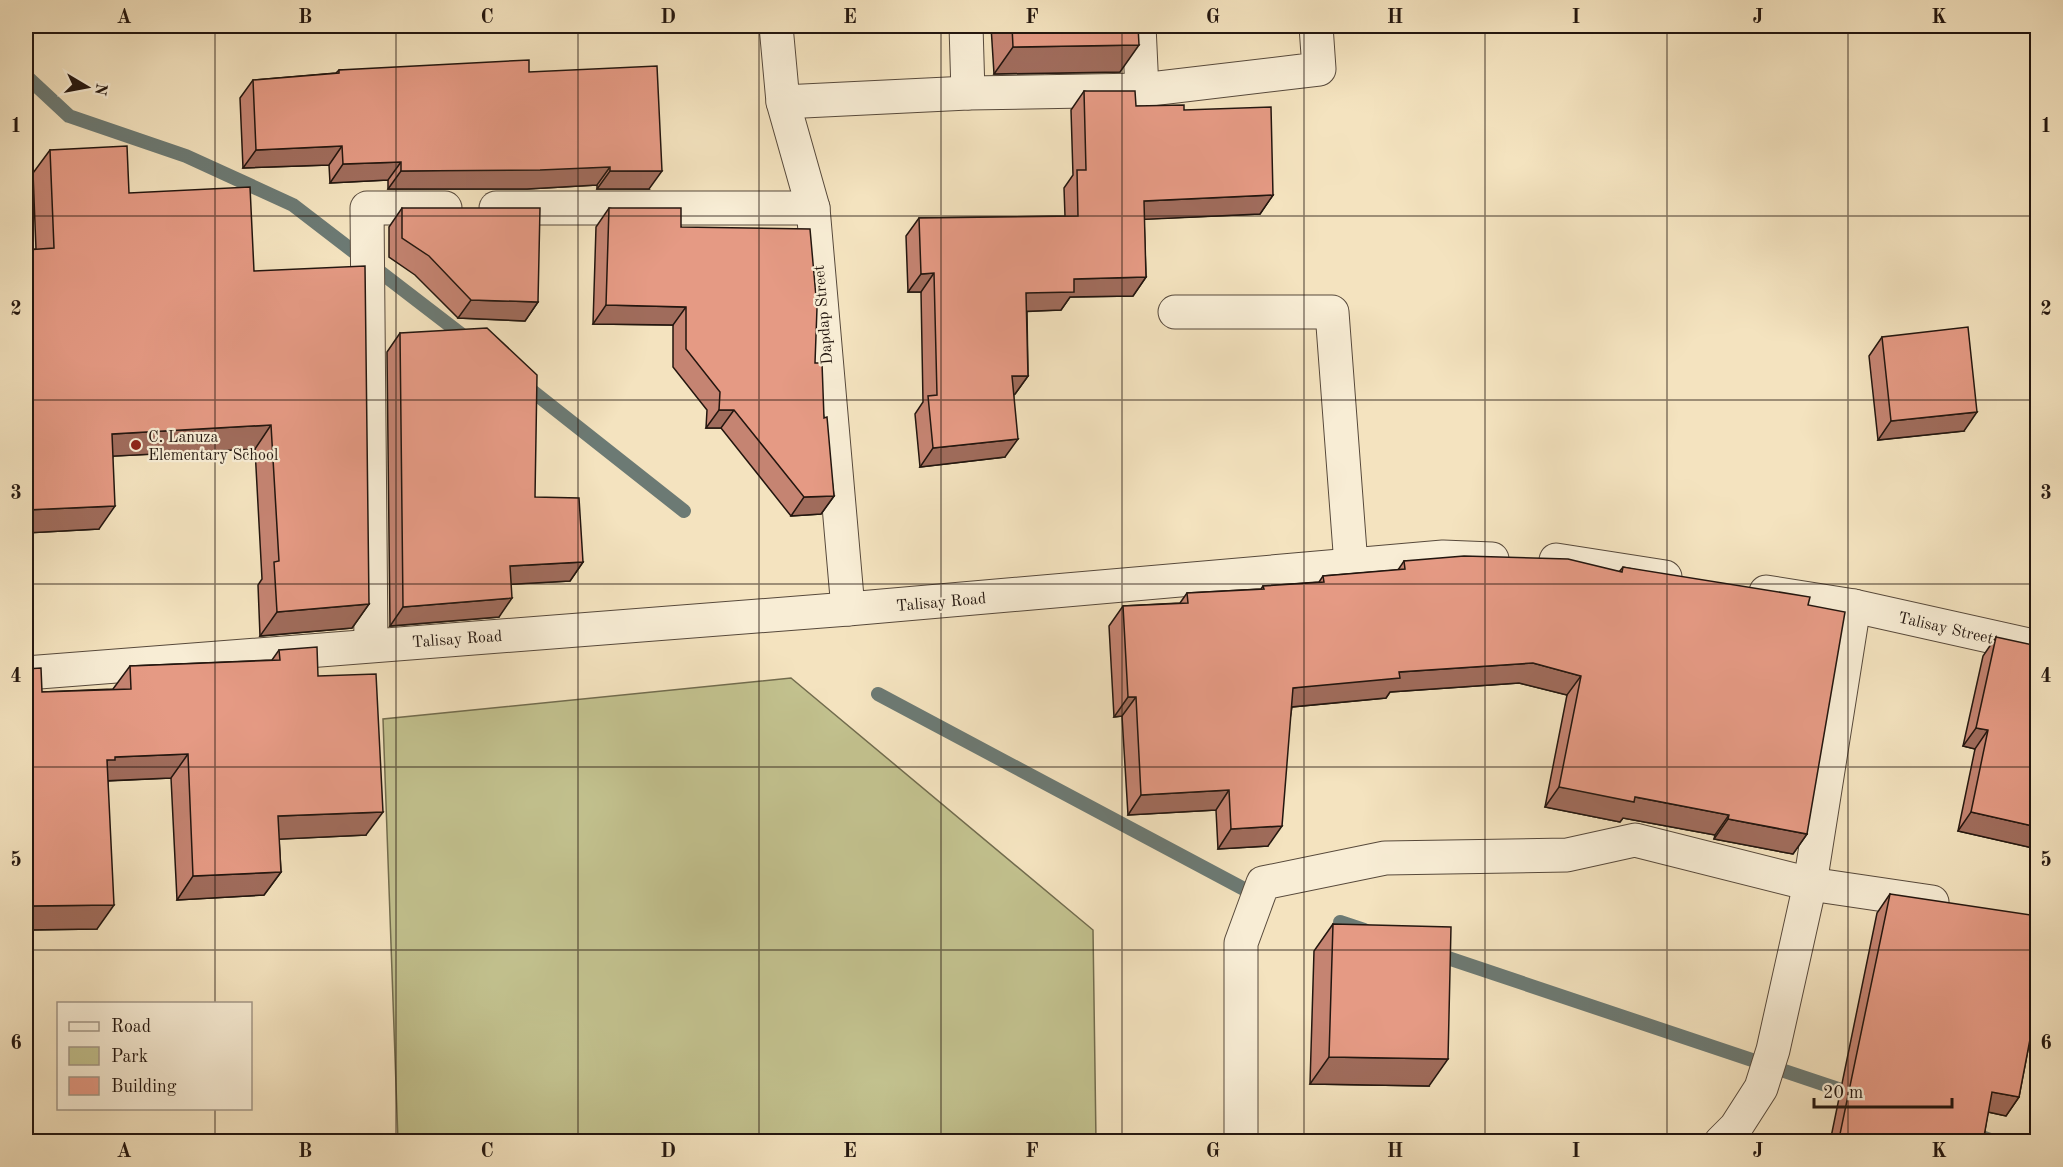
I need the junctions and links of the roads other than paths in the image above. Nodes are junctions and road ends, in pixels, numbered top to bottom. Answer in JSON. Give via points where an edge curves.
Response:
{"nodes":[{"id":1,"x":776,"y":26,"type":"edge"},
{"id":2,"x":966,"y":26,"type":"edge"},
{"id":3,"x":1139,"y":26,"type":"edge"},
{"id":4,"x":1316,"y":26,"type":"edge"},
{"id":5,"x":1142,"y":90,"type":"junction"},
{"id":6,"x":968,"y":93,"type":"junction"},
{"id":7,"x":783,"y":102,"type":"junction"},
{"id":8,"x":813,"y":207,"type":"junction"},
{"id":9,"x":1175,"y":312,"type":"dead end"},
{"id":10,"x":1351,"y":565,"type":"junction"},
{"id":11,"x":1689,"y":580,"type":"edge"},
{"id":12,"x":1736,"y":588,"type":"edge"},
{"id":13,"x":1854,"y":606,"type":"junction"},
{"id":14,"x":848,"y":609,"type":"junction"},
{"id":15,"x":371,"y":645,"type":"junction"},
{"id":16,"x":2037,"y":648,"type":"edge"},
{"id":17,"x":26,"y":673,"type":"edge"},
{"id":18,"x":1810,"y":884,"type":"junction"},
{"id":19,"x":1958,"y":906,"type":"edge"},
{"id":20,"x":1241,"y":1142,"type":"edge"},
{"id":21,"x":1722,"y":1142,"type":"edge"}],
"edges":[{"from":1,"to":7,"type":"street","name":"Dapdap Street"},
{"from":2,"to":6,"type":"street"},
{"from":3,"to":5,"type":"street"},
{"from":4,"to":5,"type":"street","via":[[1319,69]]},
{"from":5,"to":6,"type":"street"},
{"from":6,"to":7,"type":"street"},
{"from":7,"to":8,"type":"street","name":"Dapdap Street"},
{"from":8,"to":14,"type":"street","name":"Dapdap Street"},
{"from":8,"to":15,"type":"street","via":[[367,208]]},
{"from":9,"to":10,"type":"street","via":[[1332,312]]},
{"from":10,"to":11,"type":"street","name":"Talisay Road","via":[[1443,557],[1560,560]]},
{"from":10,"to":14,"type":"street","name":"Talisay Road"},
{"from":12,"to":13,"type":"street"},
{"from":13,"to":16,"type":"street","name":"Talisay Street"},
{"from":13,"to":18,"type":"street"},
{"from":14,"to":15,"type":"street","name":"Talisay Road"},
{"from":15,"to":17,"type":"street","name":"Talisay Road"},
{"from":18,"to":19,"type":"street"},
{"from":18,"to":20,"type":"street","via":[[1635,840],[1567,855],[1385,858],[1263,883],[1241,943]]},
{"from":18,"to":21,"type":"street","via":[[1761,1088]]}]}
